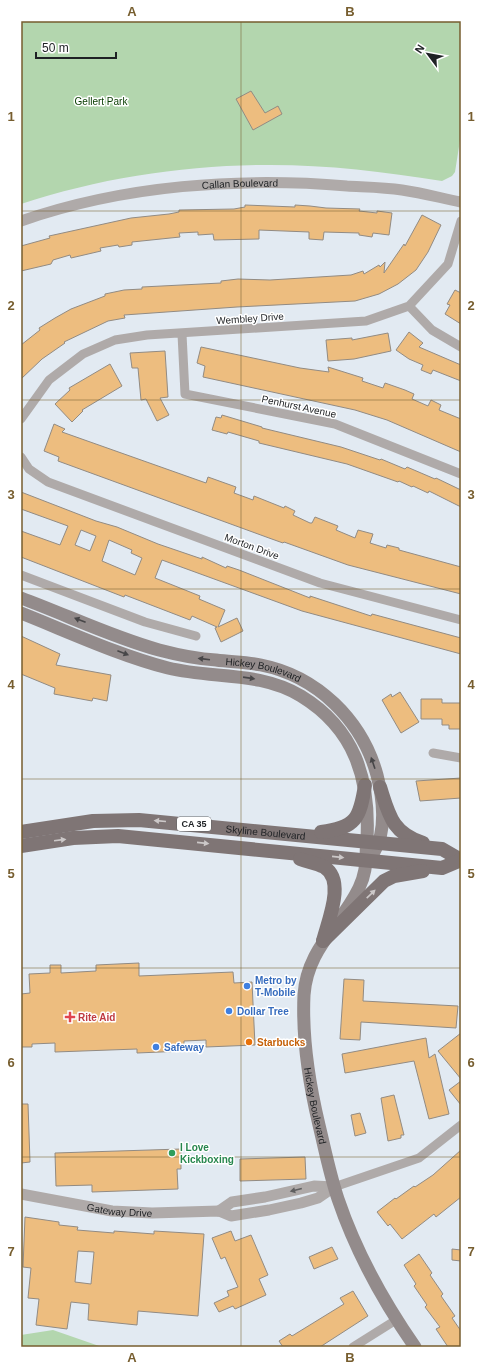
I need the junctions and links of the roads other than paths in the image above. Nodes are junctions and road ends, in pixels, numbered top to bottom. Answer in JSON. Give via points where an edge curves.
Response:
{"nodes":[{"id":1,"x":461,"y":202,"type":"edge"},
{"id":2,"x":21,"y":221,"type":"edge"},
{"id":3,"x":461,"y":222,"type":"edge"},
{"id":4,"x":409,"y":306,"type":"junction"},
{"id":5,"x":182,"y":334,"type":"junction"},
{"id":6,"x":461,"y":347,"type":"edge"},
{"id":7,"x":21,"y":419,"type":"edge"},
{"id":8,"x":21,"y":457,"type":"edge"},
{"id":9,"x":461,"y":474,"type":"edge"},
{"id":10,"x":21,"y":575,"type":"edge"},
{"id":11,"x":21,"y":598,"type":"edge"},
{"id":12,"x":21,"y":613,"type":"edge"},
{"id":13,"x":461,"y":620,"type":"edge"},
{"id":14,"x":196,"y":636,"type":"dead end"},
{"id":15,"x":432,"y":753,"type":"dead end"},
{"id":16,"x":461,"y":758,"type":"edge"},
{"id":17,"x":364,"y":785,"type":"junction"},
{"id":18,"x":380,"y":787,"type":"junction"},
{"id":19,"x":21,"y":832,"type":"edge"},
{"id":20,"x":298,"y":834,"type":"junction"},
{"id":21,"x":372,"y":842,"type":"junction"},
{"id":22,"x":21,"y":846,"type":"edge"},
{"id":23,"x":442,"y":849,"type":"junction"},
{"id":24,"x":271,"y":850,"type":"junction"},
{"id":25,"x":367,"y":860,"type":"junction"},
{"id":26,"x":461,"y":860,"type":"edge"},
{"id":27,"x":442,"y":868,"type":"junction"},
{"id":28,"x":323,"y":941,"type":"junction"},
{"id":29,"x":461,"y":1125,"type":"edge"},
{"id":30,"x":334,"y":1187,"type":"junction"},
{"id":31,"x":21,"y":1194,"type":"edge"},
{"id":32,"x":396,"y":1320,"type":"junction"},
{"id":33,"x":353,"y":1347,"type":"edge"},
{"id":34,"x":414,"y":1347,"type":"edge"}],
"edges":[{"from":1,"to":2,"type":"street","name":"Callan Boulevard","via":[[401,190],[319,184],[251,183],[127,195]]},
{"from":3,"to":4,"type":"street","name":"Wembley Drive","via":[[448,264]]},
{"from":4,"to":5,"type":"street","name":"Wembley Drive","via":[[366,321]]},
{"from":4,"to":6,"type":"street","via":[[432,330]]},
{"from":5,"to":7,"type":"street","name":"Wembley Drive","via":[[147,335],[115,340],[83,354],[49,380]]},
{"from":5,"to":9,"type":"street","name":"Penhurst Avenue","via":[[185,394],[335,424]]},
{"from":8,"to":13,"type":"street","name":"Morton Drive","via":[[39,478],[320,583]]},
{"from":10,"to":14,"type":"street","via":[[145,622]]},
{"from":18,"to":11,"type":"main road","name":"Hickey Boulevard","one_way":true,"via":[[370,754],[354,725],[330,699],[302,680],[260,664],[192,658],[159,650]]},
{"from":12,"to":17,"type":"main road","name":"Hickey Boulevard","one_way":true,"via":[[161,666],[200,674],[260,679],[292,691],[311,703],[336,726],[354,754]]},
{"from":15,"to":16,"type":"street"},
{"from":17,"to":20,"type":"main road","via":[[359,813],[351,823],[337,830]]},
{"from":17,"to":21,"type":"main road","name":"Hickey Boulevard"},
{"from":18,"to":21,"type":"main road","name":"Hickey Boulevard","via":[[382,821]]},
{"from":18,"to":23,"type":"main road","via":[[398,830],[411,839]]},
{"from":20,"to":19,"type":"main road","name":"Skyline Boulevard","number":"CA 35","one_way":true,"via":[[129,819],[93,821]]},
{"from":20,"to":21,"type":"main road","name":"Skyline Boulevard","number":"CA 35"},
{"from":21,"to":23,"type":"main road","name":"Skyline Boulevard","number":"CA 35"},
{"from":21,"to":25,"type":"main road","name":"Hickey Boulevard"},
{"from":22,"to":24,"type":"main road","name":"Skyline Boulevard","number":"CA 35","one_way":true,"via":[[72,838],[118,836]]},
{"from":23,"to":26,"type":"main road","name":"Skyline Boulevard","number":"CA 35"},
{"from":24,"to":25,"type":"main road","name":"Skyline Boulevard","number":"CA 35","one_way":true},
{"from":24,"to":28,"type":"main road","via":[[324,867],[334,878],[335,892]]},
{"from":25,"to":27,"type":"main road","name":"Skyline Boulevard","number":"CA 35"},
{"from":25,"to":28,"type":"main road","name":"Hickey Boulevard","via":[[358,891]]},
{"from":26,"to":27,"type":"main road","name":"Skyline Boulevard","number":"CA 35"},
{"from":28,"to":27,"type":"main road","one_way":true,"via":[[389,878]]},
{"from":28,"to":30,"type":"main road","name":"Hickey Boulevard","via":[[312,959],[306,978],[305,1041],[313,1099]]},
{"from":29,"to":30,"type":"street","name":"Gateway Drive","via":[[419,1158]]},
{"from":30,"to":31,"type":"street","name":"Gateway Drive","via":[[314,1186],[232,1202],[219,1211],[152,1213],[112,1211]]},
{"from":30,"to":32,"type":"main road","name":"Hickey Boulevard","via":[[363,1258]]},
{"from":32,"to":33,"type":"street"},
{"from":32,"to":34,"type":"main road","name":"Hickey Boulevard"}]}
